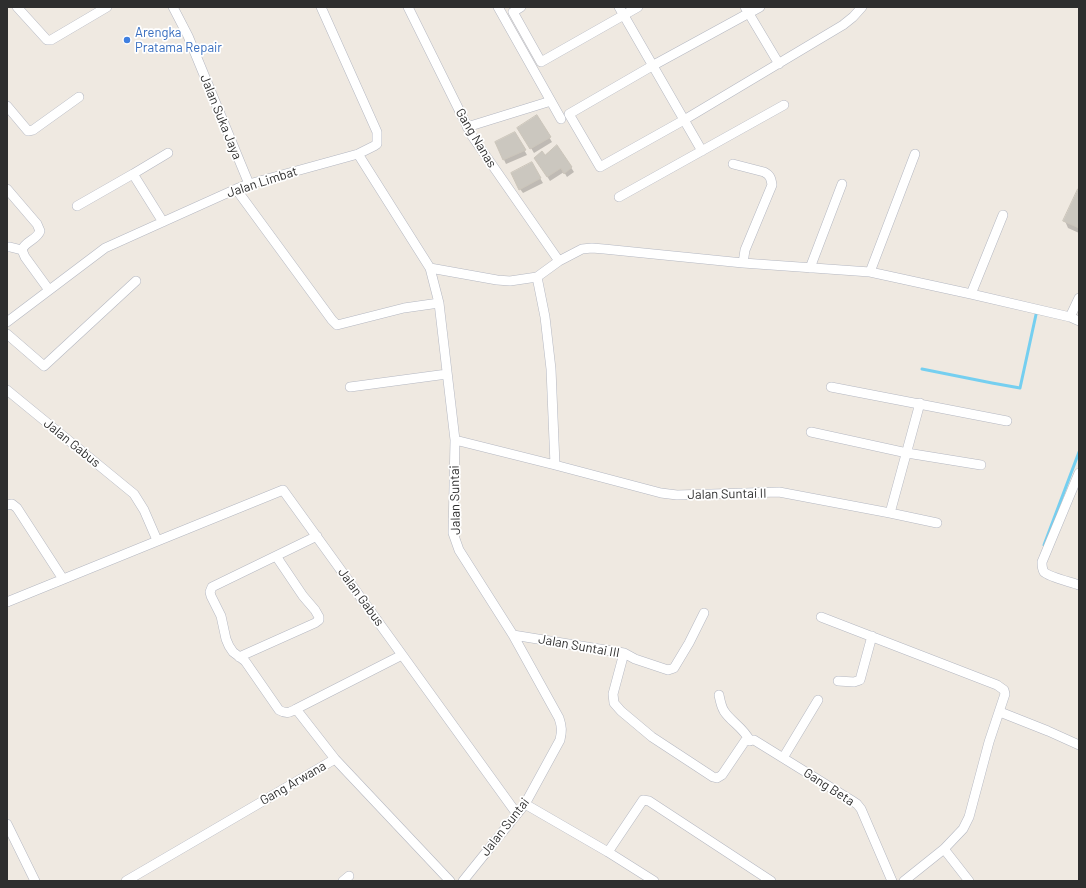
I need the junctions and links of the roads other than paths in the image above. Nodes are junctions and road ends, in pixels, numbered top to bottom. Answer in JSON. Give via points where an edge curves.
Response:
{"nodes":[{"id":1,"x":17,"y":7,"type":"edge"},
{"id":2,"x":107,"y":7,"type":"edge"},
{"id":3,"x":173,"y":7,"type":"edge"},
{"id":4,"x":321,"y":7,"type":"edge"},
{"id":5,"x":408,"y":7,"type":"edge"},
{"id":6,"x":498,"y":7,"type":"edge"},
{"id":7,"x":521,"y":7,"type":"edge"},
{"id":8,"x":619,"y":7,"type":"edge"},
{"id":9,"x":638,"y":7,"type":"edge"},
{"id":10,"x":760,"y":7,"type":"edge"},
{"id":11,"x":862,"y":7,"type":"edge"},
{"id":12,"x":747,"y":10,"type":"edge"},
{"id":13,"x":623,"y":15,"type":"junction"},
{"id":14,"x":779,"y":64,"type":"junction"},
{"id":15,"x":652,"y":66,"type":"junction"},
{"id":16,"x":79,"y":97,"type":"dead end"},
{"id":17,"x":551,"y":101,"type":"junction"},
{"id":18,"x":784,"y":105,"type":"dead end"},
{"id":19,"x":7,"y":106,"type":"edge"},
{"id":20,"x":561,"y":119,"type":"dead end"},
{"id":21,"x":684,"y":120,"type":"junction"},
{"id":22,"x":467,"y":127,"type":"junction"},
{"id":23,"x":702,"y":151,"type":"junction"},
{"id":24,"x":168,"y":153,"type":"dead end"},
{"id":25,"x":358,"y":154,"type":"junction"},
{"id":26,"x":915,"y":154,"type":"dead end"},
{"id":27,"x":733,"y":164,"type":"dead end"},
{"id":28,"x":133,"y":174,"type":"junction"},
{"id":29,"x":248,"y":184,"type":"junction"},
{"id":30,"x":842,"y":184,"type":"dead end"},
{"id":31,"x":7,"y":189,"type":"edge"},
{"id":32,"x":236,"y":189,"type":"junction"},
{"id":33,"x":619,"y":197,"type":"dead end"},
{"id":34,"x":77,"y":206,"type":"dead end"},
{"id":35,"x":1003,"y":215,"type":"dead end"},
{"id":36,"x":164,"y":222,"type":"junction"},
{"id":37,"x":7,"y":247,"type":"edge"},
{"id":38,"x":22,"y":250,"type":"junction"},
{"id":39,"x":559,"y":261,"type":"junction"},
{"id":40,"x":743,"y":263,"type":"junction"},
{"id":41,"x":430,"y":268,"type":"junction"},
{"id":42,"x":810,"y":268,"type":"junction"},
{"id":43,"x":870,"y":272,"type":"junction"},
{"id":44,"x":537,"y":277,"type":"junction"},
{"id":45,"x":136,"y":281,"type":"dead end"},
{"id":46,"x":49,"y":290,"type":"junction"},
{"id":47,"x":971,"y":294,"type":"junction"},
{"id":48,"x":1079,"y":298,"type":"edge"},
{"id":49,"x":439,"y":303,"type":"junction"},
{"id":50,"x":1070,"y":317,"type":"junction"},
{"id":51,"x":1079,"y":321,"type":"edge"},
{"id":52,"x":7,"y":322,"type":"edge"},
{"id":53,"x":7,"y":334,"type":"edge"},
{"id":54,"x":447,"y":374,"type":"junction"},
{"id":55,"x":350,"y":387,"type":"dead end"},
{"id":56,"x":832,"y":387,"type":"dead end"},
{"id":57,"x":7,"y":390,"type":"edge"},
{"id":58,"x":920,"y":403,"type":"junction"},
{"id":59,"x":1007,"y":421,"type":"dead end"},
{"id":60,"x":812,"y":432,"type":"dead end"},
{"id":61,"x":455,"y":440,"type":"junction"},
{"id":62,"x":907,"y":453,"type":"junction"},
{"id":63,"x":556,"y":465,"type":"junction"},
{"id":64,"x":981,"y":465,"type":"dead end"},
{"id":65,"x":1079,"y":473,"type":"edge"},
{"id":66,"x":7,"y":504,"type":"edge"},
{"id":67,"x":890,"y":513,"type":"junction"},
{"id":68,"x":937,"y":523,"type":"dead end"},
{"id":69,"x":317,"y":536,"type":"junction"},
{"id":70,"x":157,"y":540,"type":"junction"},
{"id":71,"x":276,"y":556,"type":"junction"},
{"id":72,"x":63,"y":579,"type":"junction"},
{"id":73,"x":1079,"y":585,"type":"edge"},
{"id":74,"x":7,"y":602,"type":"edge"},
{"id":75,"x":704,"y":613,"type":"dead end"},
{"id":76,"x":821,"y":617,"type":"dead end"},
{"id":77,"x":513,"y":635,"type":"junction"},
{"id":78,"x":872,"y":636,"type":"junction"},
{"id":79,"x":624,"y":653,"type":"junction"},
{"id":80,"x":402,"y":654,"type":"junction"},
{"id":81,"x":239,"y":657,"type":"junction"},
{"id":82,"x":838,"y":681,"type":"dead end"},
{"id":83,"x":719,"y":695,"type":"dead end"},
{"id":84,"x":818,"y":700,"type":"dead end"},
{"id":85,"x":296,"y":709,"type":"junction"},
{"id":86,"x":1000,"y":712,"type":"junction"},
{"id":87,"x":750,"y":741,"type":"junction"},
{"id":88,"x":1079,"y":745,"type":"edge"},
{"id":89,"x":783,"y":758,"type":"junction"},
{"id":90,"x":335,"y":759,"type":"junction"},
{"id":91,"x":525,"y":804,"type":"junction"},
{"id":92,"x":517,"y":814,"type":"junction"},
{"id":93,"x":7,"y":824,"type":"edge"},
{"id":94,"x":944,"y":849,"type":"junction"},
{"id":95,"x":608,"y":852,"type":"junction"},
{"id":96,"x":35,"y":881,"type":"edge"},
{"id":97,"x":126,"y":881,"type":"edge"},
{"id":98,"x":450,"y":881,"type":"edge"},
{"id":99,"x":462,"y":881,"type":"edge"},
{"id":100,"x":654,"y":881,"type":"edge"},
{"id":101,"x":772,"y":881,"type":"edge"},
{"id":102,"x":892,"y":881,"type":"edge"},
{"id":103,"x":904,"y":881,"type":"edge"},
{"id":104,"x":969,"y":881,"type":"edge"}],
"edges":[{"from":1,"to":2,"type":"street","via":[[48,40]]},
{"from":3,"to":29,"type":"street","name":"Jalan Suka Jaya","via":[[188,36]]},
{"from":4,"to":25,"type":"street","name":"Jalan Limbat","via":[[377,132],[376,144]]},
{"from":5,"to":22,"type":"street","name":"Gang Nanas"},
{"from":6,"to":17,"type":"street"},
{"from":7,"to":13,"type":"street","via":[[513,12],[541,62]]},
{"from":8,"to":13,"type":"street"},
{"from":9,"to":13,"type":"street"},
{"from":10,"to":12,"type":"street"},
{"from":11,"to":14,"type":"street","via":[[843,25]]},
{"from":12,"to":14,"type":"street"},
{"from":12,"to":15,"type":"street"},
{"from":13,"to":15,"type":"street"},
{"from":14,"to":21,"type":"street"},
{"from":15,"to":21,"type":"street"},
{"from":15,"to":21,"type":"street","via":[[569,114],[600,166]]},
{"from":16,"to":19,"type":"street","via":[[30,131]]},
{"from":17,"to":20,"type":"street"},
{"from":17,"to":22,"type":"street"},
{"from":18,"to":23,"type":"street"},
{"from":21,"to":23,"type":"street"},
{"from":22,"to":39,"type":"street","name":"Gang Nanas"},
{"from":23,"to":33,"type":"street"},
{"from":24,"to":28,"type":"street"},
{"from":25,"to":29,"type":"street","name":"Jalan Limbat"},
{"from":25,"to":41,"type":"street","name":"Jalan Suntai"},
{"from":26,"to":43,"type":"street"},
{"from":27,"to":40,"type":"street","via":[[768,174],[772,185],[745,250]]},
{"from":28,"to":34,"type":"street"},
{"from":28,"to":36,"type":"street"},
{"from":29,"to":32,"type":"street","name":"Jalan Limbat"},
{"from":30,"to":42,"type":"street"},
{"from":31,"to":38,"type":"street","via":[[38,224],[40,231],[23,245]]},
{"from":32,"to":36,"type":"street","name":"Jalan Limbat"},
{"from":32,"to":49,"type":"street","via":[[337,325],[404,308]]},
{"from":35,"to":47,"type":"street"},
{"from":36,"to":46,"type":"street","name":"Jalan Limbat","via":[[106,248]]},
{"from":37,"to":38,"type":"street"},
{"from":38,"to":46,"type":"street"},
{"from":39,"to":40,"type":"street","via":[[582,249],[592,248]]},
{"from":39,"to":44,"type":"street"},
{"from":40,"to":42,"type":"street"},
{"from":41,"to":44,"type":"street","via":[[497,280]]},
{"from":41,"to":49,"type":"street","name":"Jalan Suntai"},
{"from":42,"to":43,"type":"street"},
{"from":43,"to":47,"type":"street"},
{"from":44,"to":63,"type":"street","via":[[551,369]]},
{"from":45,"to":53,"type":"street","via":[[44,366]]},
{"from":46,"to":52,"type":"street","name":"Jalan Limbat"},
{"from":47,"to":50,"type":"street"},
{"from":48,"to":50,"type":"street"},
{"from":49,"to":54,"type":"street","name":"Jalan Suntai"},
{"from":50,"to":51,"type":"street"},
{"from":54,"to":55,"type":"street"},
{"from":54,"to":61,"type":"street","name":"Jalan Suntai"},
{"from":56,"to":58,"type":"street"},
{"from":57,"to":70,"type":"street","name":"Jalan Gabus","via":[[134,494]]},
{"from":58,"to":59,"type":"street"},
{"from":58,"to":62,"type":"street"},
{"from":60,"to":62,"type":"street"},
{"from":61,"to":63,"type":"street","name":"Jalan Suntai II"},
{"from":61,"to":77,"type":"street","name":"Jalan Suntai","via":[[453,533],[459,550]]},
{"from":62,"to":64,"type":"street"},
{"from":62,"to":67,"type":"street"},
{"from":63,"to":67,"type":"street","name":"Jalan Suntai II","via":[[661,493],[677,495],[780,492]]},
{"from":65,"to":73,"type":"street","via":[[1042,562],[1043,570],[1048,575]]},
{"from":66,"to":72,"type":"street","via":[[17,508]]},
{"from":67,"to":68,"type":"street","name":"Jalan Suntai II"},
{"from":69,"to":70,"type":"street","name":"Jalan Gabus","via":[[283,490]]},
{"from":69,"to":71,"type":"street"},
{"from":69,"to":80,"type":"street","name":"Jalan Gabus"},
{"from":70,"to":72,"type":"street","name":"Jalan Gabus"},
{"from":71,"to":81,"type":"street","via":[[212,587],[210,592],[221,616],[229,646]]},
{"from":71,"to":81,"type":"street","via":[[315,610],[319,620]]},
{"from":72,"to":74,"type":"street","name":"Jalan Gabus"},
{"from":75,"to":79,"type":"street","name":"Jalan Suntai III","via":[[672,670],[635,660]]},
{"from":76,"to":78,"type":"street"},
{"from":77,"to":79,"type":"street","name":"Jalan Suntai III"},
{"from":77,"to":91,"type":"street","name":"Jalan Suntai","via":[[562,726],[560,740]]},
{"from":78,"to":82,"type":"street","via":[[860,680]]},
{"from":78,"to":86,"type":"street","via":[[1000,687],[1005,694]]},
{"from":79,"to":87,"type":"street","via":[[613,694],[614,703],[652,737],[710,776],[717,778],[722,775],[745,741]]},
{"from":80,"to":85,"type":"street"},
{"from":80,"to":92,"type":"street","name":"Jalan Gabus"},
{"from":81,"to":85,"type":"street","via":[[245,661],[279,710],[289,713]]},
{"from":83,"to":87,"type":"street","via":[[727,715],[746,733]]},
{"from":84,"to":89,"type":"street"},
{"from":85,"to":90,"type":"street"},
{"from":86,"to":88,"type":"street"},
{"from":86,"to":94,"type":"street","via":[[989,742],[969,817],[963,830]]},
{"from":87,"to":89,"type":"street","name":"Gang Beta","via":[[754,740]]},
{"from":89,"to":102,"type":"street","name":"Gang Beta","via":[[857,804]]},
{"from":90,"to":97,"type":"street","name":"Gang Arwana"},
{"from":90,"to":98,"type":"street","name":"Gang Arwana"},
{"from":91,"to":92,"type":"street","name":"Jalan Suntai"},
{"from":91,"to":95,"type":"street"},
{"from":92,"to":99,"type":"street","name":"Jalan Suntai"},
{"from":93,"to":96,"type":"street"},
{"from":94,"to":103,"type":"street"},
{"from":94,"to":104,"type":"street"},
{"from":95,"to":100,"type":"street"},
{"from":95,"to":101,"type":"street","via":[[644,800]]}]}
